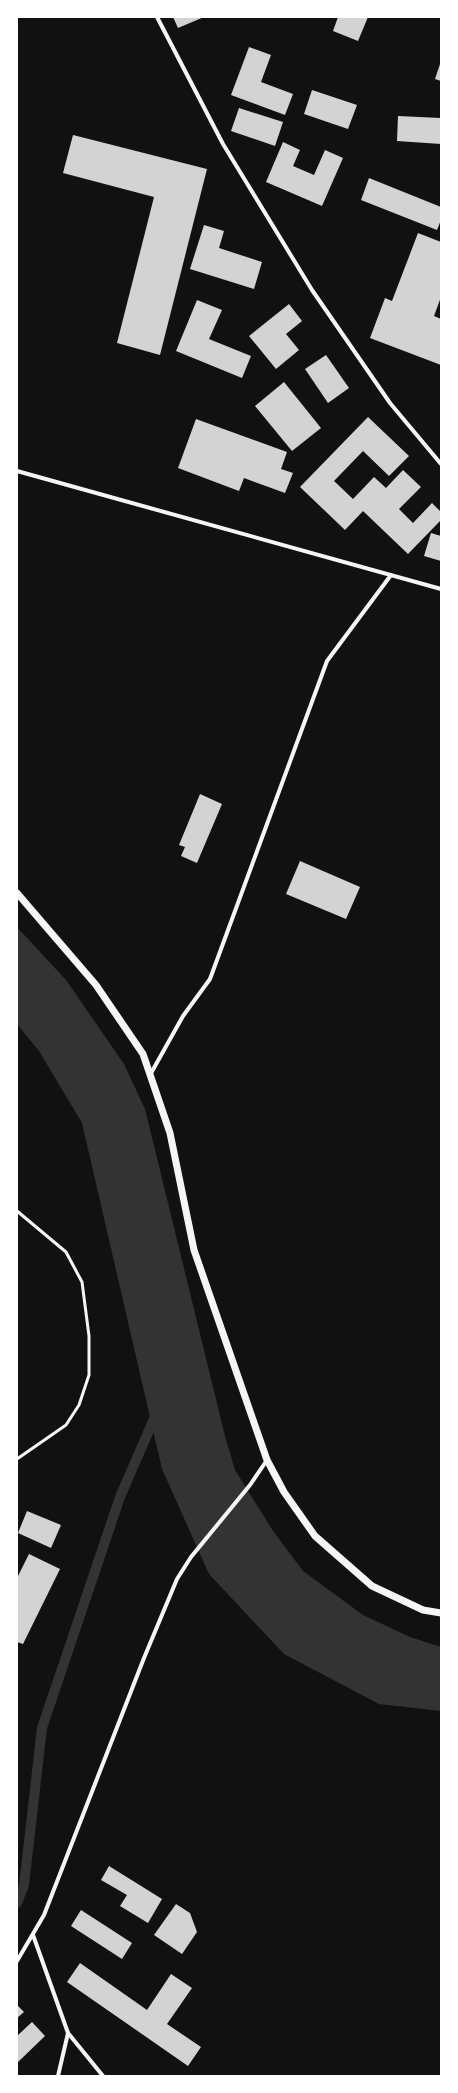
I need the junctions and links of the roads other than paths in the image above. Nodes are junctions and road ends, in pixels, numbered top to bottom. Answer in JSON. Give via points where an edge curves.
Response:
{"nodes":[{"id":1,"x":157,"y":17,"type":"edge"},
{"id":2,"x":441,"y":464,"type":"edge"},
{"id":3,"x":17,"y":471,"type":"edge"},
{"id":4,"x":391,"y":575,"type":"junction"},
{"id":5,"x":441,"y":589,"type":"edge"},
{"id":6,"x":17,"y":893,"type":"edge"},
{"id":7,"x":150,"y":1076,"type":"junction"},
{"id":8,"x":17,"y":1211,"type":"edge"},
{"id":9,"x":17,"y":1459,"type":"edge"},
{"id":10,"x":267,"y":1460,"type":"junction"},
{"id":11,"x":441,"y":1613,"type":"edge"},
{"id":12,"x":33,"y":1935,"type":"junction"},
{"id":13,"x":17,"y":1961,"type":"edge"},
{"id":14,"x":68,"y":2033,"type":"junction"},
{"id":15,"x":58,"y":2076,"type":"edge"},
{"id":16,"x":103,"y":2076,"type":"edge"}],
"edges":[{"from":1,"to":2,"type":"street","via":[[223,144],[312,290],[390,403]]},
{"from":3,"to":4,"type":"street"},
{"from":4,"to":5,"type":"street"},
{"from":4,"to":7,"type":"street","via":[[327,661],[210,979],[183,1016]]},
{"from":6,"to":7,"type":"street","via":[[96,985],[143,1054]]},
{"from":7,"to":10,"type":"street","via":[[170,1133],[194,1250]]},
{"from":8,"to":9,"type":"lane","via":[[66,1252],[82,1282],[89,1375],[79,1405],[66,1425]]},
{"from":10,"to":11,"type":"street","via":[[284,1492],[315,1536],[372,1586],[423,1610]]},
{"from":10,"to":12,"type":"street","via":[[250,1485],[191,1557],[178,1579],[144,1658],[44,1915]]},
{"from":12,"to":13,"type":"street"},
{"from":12,"to":14,"type":"street"},
{"from":14,"to":15,"type":"street"},
{"from":14,"to":16,"type":"street"}]}
